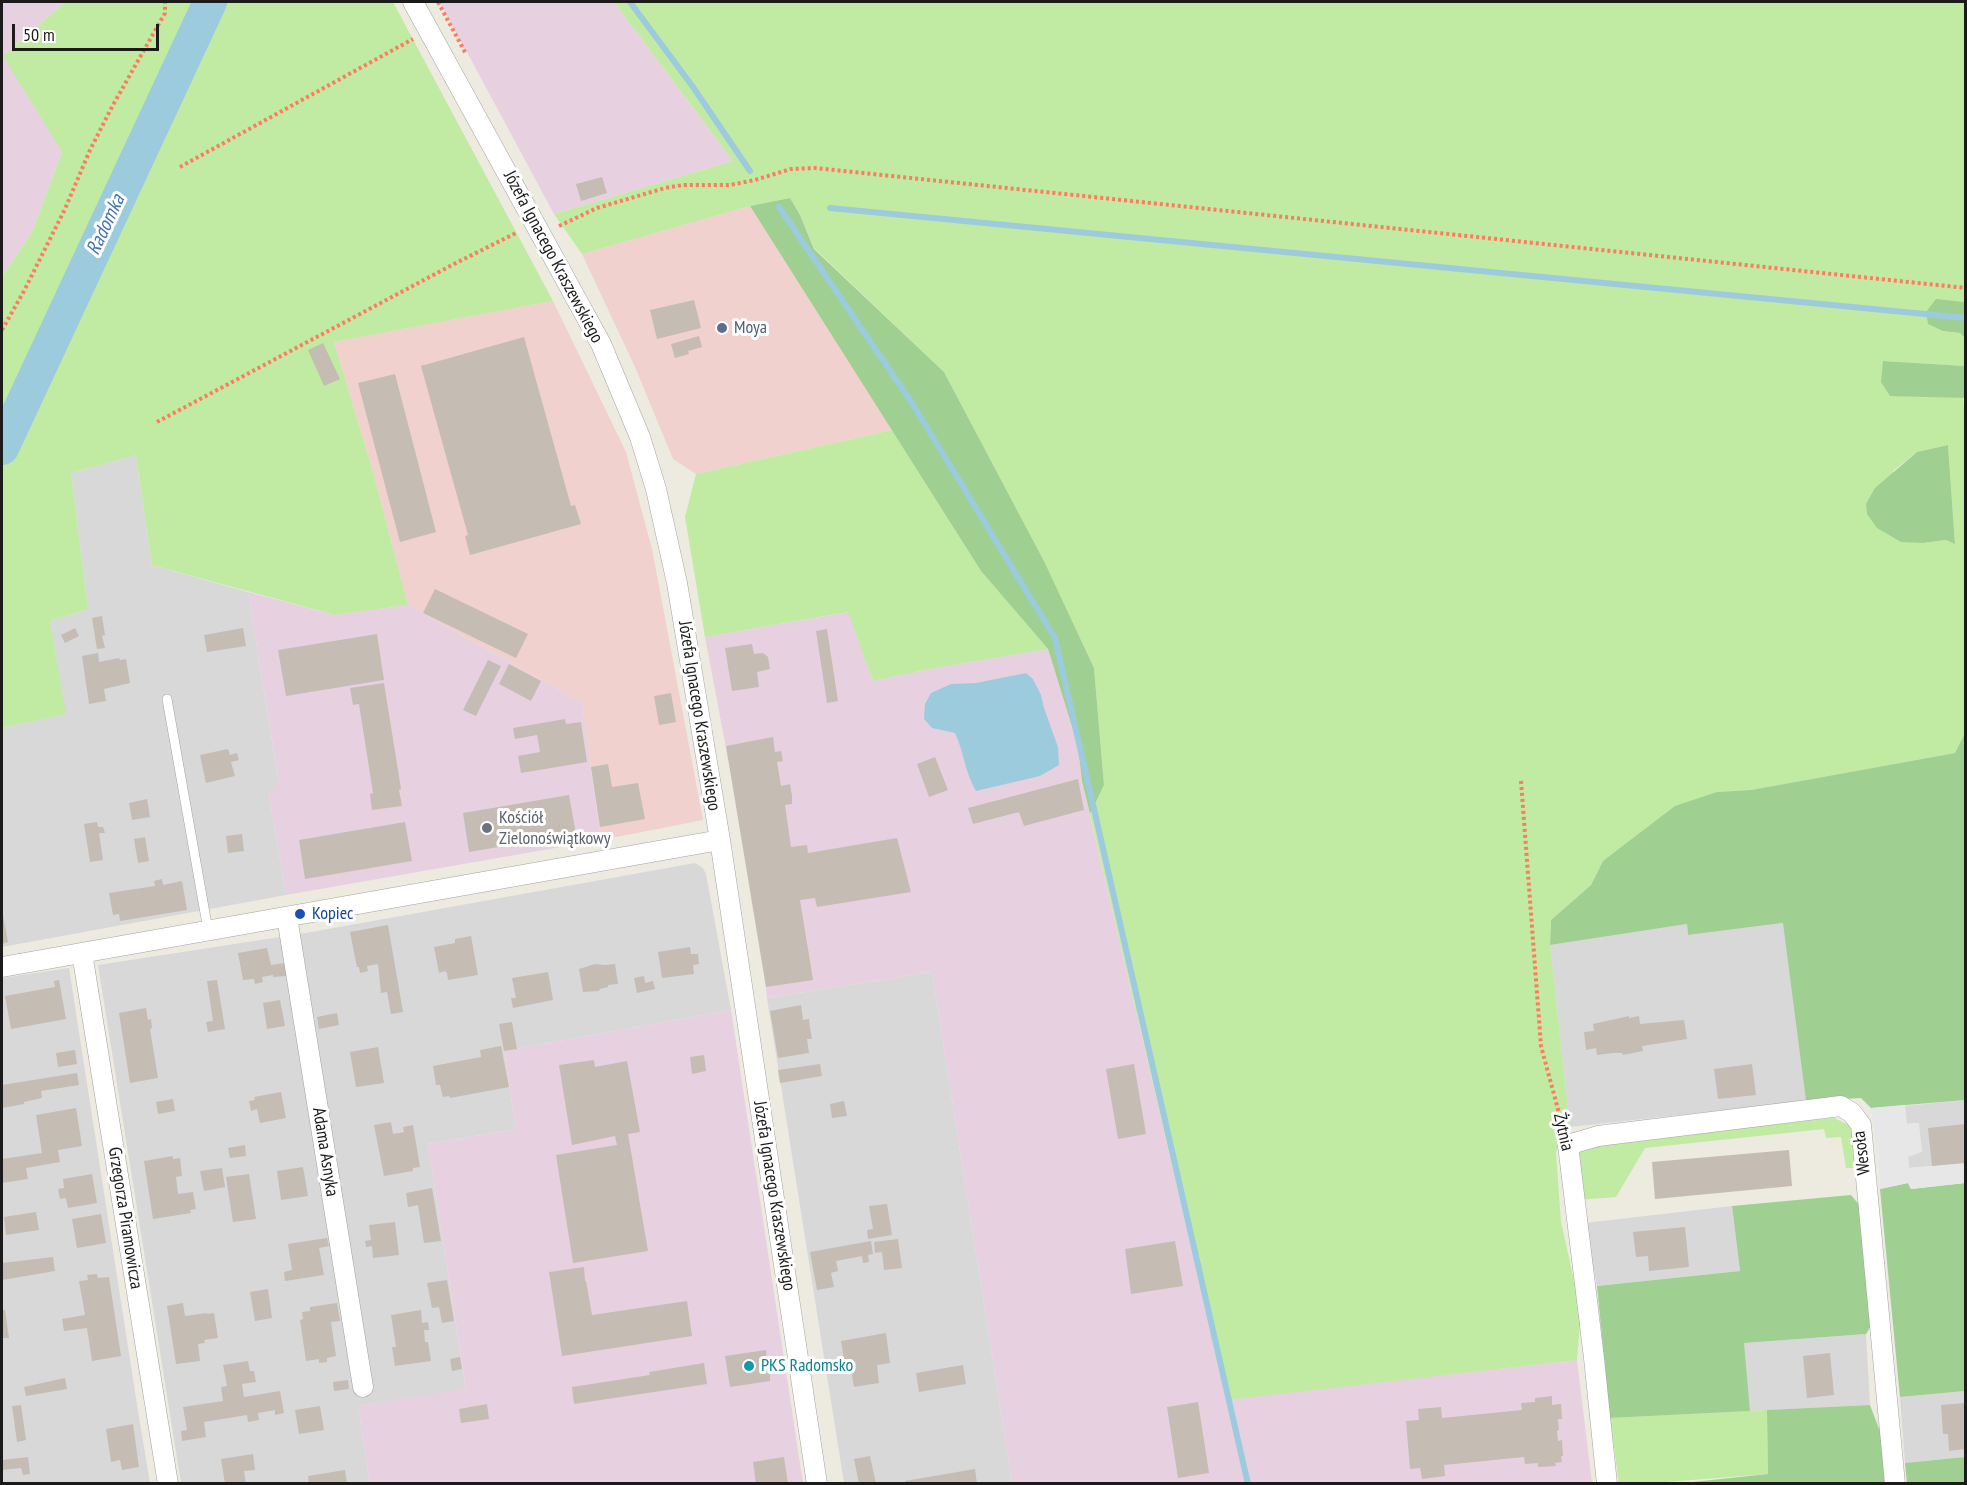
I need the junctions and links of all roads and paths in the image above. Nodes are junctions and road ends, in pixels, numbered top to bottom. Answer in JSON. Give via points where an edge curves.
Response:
{"nodes":[{"id":1,"x":165,"y":2,"type":"edge"},
{"id":2,"x":413,"y":2,"type":"edge"},
{"id":3,"x":429,"y":30,"type":"junction"},
{"id":4,"x":180,"y":167,"type":"dead end"},
{"id":5,"x":535,"y":224,"type":"junction"},
{"id":6,"x":559,"y":226,"type":"dead end"},
{"id":7,"x":1965,"y":288,"type":"edge"},
{"id":8,"x":2,"y":330,"type":"edge"},
{"id":9,"x":157,"y":422,"type":"dead end"},
{"id":10,"x":167,"y":699,"type":"dead end"},
{"id":11,"x":1521,"y":781,"type":"dead end"},
{"id":12,"x":720,"y":840,"type":"junction"},
{"id":13,"x":287,"y":917,"type":"junction"},
{"id":14,"x":208,"y":930,"type":"junction"},
{"id":15,"x":82,"y":953,"type":"junction"},
{"id":16,"x":2,"y":967,"type":"edge"},
{"id":17,"x":1568,"y":1145,"type":"junction"},
{"id":18,"x":363,"y":1387,"type":"dead end"},
{"id":19,"x":168,"y":1484,"type":"edge"},
{"id":20,"x":817,"y":1484,"type":"edge"},
{"id":21,"x":1607,"y":1484,"type":"edge"},
{"id":22,"x":1895,"y":1484,"type":"edge"}],
"edges":[{"from":1,"to":8,"type":"path","via":[[165,13],[113,105]]},
{"from":2,"to":3,"type":"street","name":"Józefa Ignacego Kraszewskiego"},
{"from":3,"to":4,"type":"path"},
{"from":3,"to":5,"type":"street","name":"Józefa Ignacego Kraszewskiego"},
{"from":5,"to":9,"type":"path"},
{"from":5,"to":12,"type":"street","name":"Józefa Ignacego Kraszewskiego","via":[[601,344],[640,437],[656,489],[677,583]]},
{"from":6,"to":7,"type":"path","via":[[597,207],[665,188],[730,184],[791,169],[815,168]]},
{"from":10,"to":14,"type":"lane"},
{"from":11,"to":17,"type":"path","name":"Żytnia","via":[[1541,1046]]},
{"from":12,"to":13,"type":"street"},
{"from":12,"to":20,"type":"street","name":"Józefa Ignacego Kraszewskiego"},
{"from":13,"to":14,"type":"street"},
{"from":13,"to":18,"type":"street","name":"Adama Asnyka"},
{"from":14,"to":15,"type":"street"},
{"from":15,"to":16,"type":"street"},
{"from":15,"to":19,"type":"street","name":"Grzegorza Piramowicza"},
{"from":17,"to":21,"type":"street","name":"Żytnia"},
{"from":17,"to":22,"type":"street","name":"Wesoła","via":[[1598,1136],[1841,1106],[1852,1113],[1861,1125]]}]}
